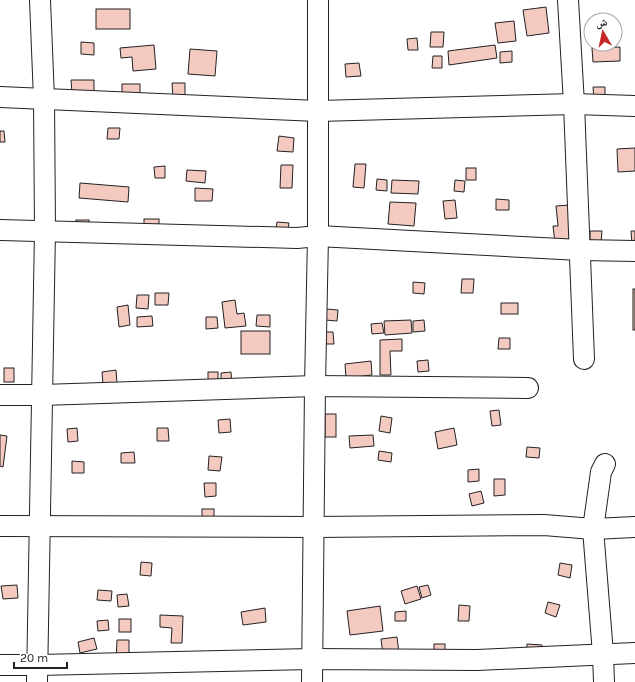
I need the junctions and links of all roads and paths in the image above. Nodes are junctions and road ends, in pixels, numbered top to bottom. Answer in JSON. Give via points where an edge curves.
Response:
{"nodes":[{"id":1,"x":40,"y":0,"type":"edge"},
{"id":2,"x":318,"y":0,"type":"edge"},
{"id":3,"x":568,"y":0,"type":"edge"},
{"id":4,"x":0,"y":97,"type":"edge"},
{"id":5,"x":44,"y":99,"type":"junction"},
{"id":6,"x":574,"y":104,"type":"junction"},
{"id":7,"x":635,"y":106,"type":"edge"},
{"id":8,"x":318,"y":111,"type":"junction"},
{"id":9,"x":0,"y":230,"type":"edge"},
{"id":10,"x":45,"y":231,"type":"junction"},
{"id":11,"x":318,"y":236,"type":"junction"},
{"id":12,"x":580,"y":250,"type":"junction"},
{"id":13,"x":635,"y":251,"type":"edge"},
{"id":14,"x":584,"y":359,"type":"dead end"},
{"id":15,"x":315,"y":386,"type":"junction"},
{"id":16,"x":528,"y":388,"type":"dead end"},
{"id":17,"x":0,"y":395,"type":"edge"},
{"id":18,"x":42,"y":395,"type":"junction"},
{"id":19,"x":605,"y":464,"type":"dead end"},
{"id":20,"x":40,"y":525,"type":"junction"},
{"id":21,"x":0,"y":526,"type":"edge"},
{"id":22,"x":314,"y":527,"type":"junction"},
{"id":23,"x":635,"y":528,"type":"edge"},
{"id":24,"x":593,"y":529,"type":"junction"},
{"id":25,"x":635,"y":653,"type":"edge"},
{"id":26,"x":604,"y":654,"type":"junction"},
{"id":27,"x":312,"y":659,"type":"junction"},
{"id":28,"x":0,"y":665,"type":"edge"},
{"id":29,"x":37,"y":674,"type":"edge"},
{"id":30,"x":312,"y":682,"type":"edge"},
{"id":31,"x":604,"y":682,"type":"edge"}],
"edges":[{"from":1,"to":5,"type":"street"},
{"from":2,"to":8,"type":"street"},
{"from":3,"to":6,"type":"street"},
{"from":4,"to":5,"type":"street"},
{"from":5,"to":8,"type":"street"},
{"from":5,"to":10,"type":"street"},
{"from":6,"to":7,"type":"street"},
{"from":6,"to":8,"type":"street"},
{"from":6,"to":12,"type":"street"},
{"from":8,"to":11,"type":"street"},
{"from":9,"to":10,"type":"street"},
{"from":10,"to":11,"type":"street","via":[[297,238]]},
{"from":10,"to":18,"type":"street"},
{"from":11,"to":12,"type":"street"},
{"from":11,"to":15,"type":"street"},
{"from":12,"to":13,"type":"street"},
{"from":12,"to":14,"type":"street"},
{"from":15,"to":16,"type":"street"},
{"from":15,"to":18,"type":"street"},
{"from":15,"to":22,"type":"street"},
{"from":17,"to":18,"type":"street"},
{"from":18,"to":20,"type":"street"},
{"from":19,"to":24,"type":"street","via":[[601,472]]},
{"from":20,"to":21,"type":"street"},
{"from":20,"to":22,"type":"street"},
{"from":20,"to":29,"type":"street"},
{"from":22,"to":24,"type":"street","via":[[544,525]]},
{"from":22,"to":27,"type":"street"},
{"from":23,"to":24,"type":"street"},
{"from":24,"to":26,"type":"street"},
{"from":25,"to":26,"type":"street"},
{"from":26,"to":27,"type":"street","via":[[477,660]]},
{"from":26,"to":31,"type":"street"},
{"from":27,"to":29,"type":"street"},
{"from":27,"to":30,"type":"street"},
{"from":28,"to":29,"type":"street"}]}
